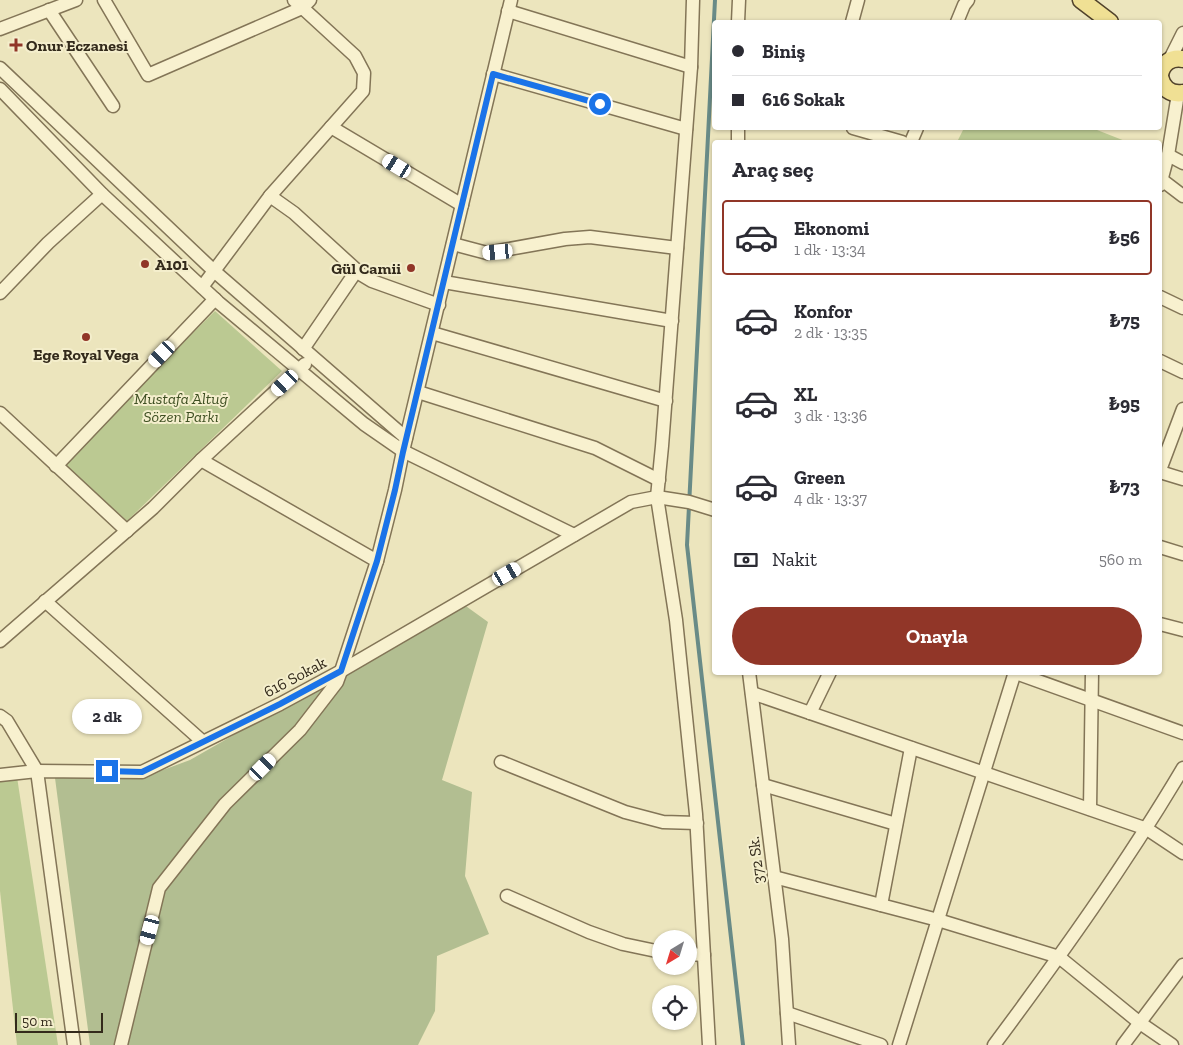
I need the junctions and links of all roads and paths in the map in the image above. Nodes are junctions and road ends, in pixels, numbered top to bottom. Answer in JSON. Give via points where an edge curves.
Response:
{"nodes":[{"id":1,"x":76,"y":0,"type":"edge"},
{"id":2,"x":104,"y":0,"type":"edge"},
{"id":3,"x":693,"y":0,"type":"edge"},
{"id":4,"x":739,"y":0,"type":"edge"},
{"id":5,"x":858,"y":0,"type":"edge"},
{"id":6,"x":1080,"y":0,"type":"edge"},
{"id":7,"x":962,"y":2,"type":"edge"},
{"id":8,"x":302,"y":3,"type":"edge"},
{"id":9,"x":509,"y":3,"type":"edge"},
{"id":10,"x":50,"y":10,"type":"junction"},
{"id":11,"x":738,"y":20,"type":"edge"},
{"id":12,"x":853,"y":20,"type":"edge"},
{"id":13,"x":958,"y":20,"type":"edge"},
{"id":14,"x":1107,"y":20,"type":"edge"},
{"id":15,"x":0,"y":29,"type":"edge"},
{"id":16,"x":1183,"y":33,"type":"edge"},
{"id":17,"x":1166,"y":66,"type":"edge"},
{"id":18,"x":691,"y":67,"type":"junction"},
{"id":19,"x":0,"y":68,"type":"edge"},
{"id":20,"x":493,"y":74,"type":"junction"},
{"id":21,"x":1180,"y":93,"type":"edge"},
{"id":22,"x":2,"y":96,"type":"edge"},
{"id":23,"x":113,"y":106,"type":"dead end"},
{"id":24,"x":331,"y":127,"type":"junction"},
{"id":25,"x":686,"y":129,"type":"junction"},
{"id":26,"x":859,"y":130,"type":"edge"},
{"id":27,"x":895,"y":140,"type":"edge"},
{"id":28,"x":1168,"y":156,"type":"junction"},
{"id":29,"x":1183,"y":163,"type":"edge"},
{"id":30,"x":1162,"y":178,"type":"edge"},
{"id":31,"x":1162,"y":183,"type":"edge"},
{"id":32,"x":102,"y":194,"type":"junction"},
{"id":33,"x":270,"y":196,"type":"junction"},
{"id":34,"x":1183,"y":196,"type":"edge"},
{"id":35,"x":462,"y":205,"type":"junction"},
{"id":36,"x":453,"y":244,"type":"junction"},
{"id":37,"x":677,"y":248,"type":"junction"},
{"id":38,"x":214,"y":271,"type":"junction"},
{"id":39,"x":360,"y":272,"type":"junction"},
{"id":40,"x":444,"y":282,"type":"junction"},
{"id":41,"x":202,"y":287,"type":"junction"},
{"id":42,"x":0,"y":293,"type":"edge"},
{"id":43,"x":1162,"y":298,"type":"edge"},
{"id":44,"x":215,"y":299,"type":"junction"},
{"id":45,"x":439,"y":305,"type":"junction"},
{"id":46,"x":1183,"y":308,"type":"edge"},
{"id":47,"x":672,"y":321,"type":"junction"},
{"id":48,"x":432,"y":333,"type":"junction"},
{"id":49,"x":307,"y":353,"type":"junction"},
{"id":50,"x":1162,"y":362,"type":"edge"},
{"id":51,"x":299,"y":370,"type":"junction"},
{"id":52,"x":1183,"y":372,"type":"edge"},
{"id":53,"x":418,"y":392,"type":"junction"},
{"id":54,"x":666,"y":401,"type":"junction"},
{"id":55,"x":1183,"y":409,"type":"edge"},
{"id":56,"x":0,"y":413,"type":"edge"},
{"id":57,"x":406,"y":438,"type":"junction"},
{"id":58,"x":403,"y":452,"type":"junction"},
{"id":59,"x":201,"y":460,"type":"junction"},
{"id":60,"x":56,"y":466,"type":"junction"},
{"id":61,"x":1162,"y":466,"type":"edge"},
{"id":62,"x":1162,"y":472,"type":"edge"},
{"id":63,"x":1183,"y":479,"type":"edge"},
{"id":64,"x":659,"y":480,"type":"junction"},
{"id":65,"x":657,"y":497,"type":"junction"},
{"id":66,"x":712,"y":509,"type":"edge"},
{"id":67,"x":127,"y":531,"type":"junction"},
{"id":68,"x":574,"y":535,"type":"junction"},
{"id":69,"x":1162,"y":548,"type":"edge"},
{"id":70,"x":1183,"y":554,"type":"edge"},
{"id":71,"x":377,"y":561,"type":"junction"},
{"id":72,"x":45,"y":601,"type":"junction"},
{"id":73,"x":1162,"y":625,"type":"edge"},
{"id":74,"x":1183,"y":630,"type":"edge"},
{"id":75,"x":0,"y":642,"type":"edge"},
{"id":76,"x":341,"y":671,"type":"junction"},
{"id":77,"x":749,"y":675,"type":"edge"},
{"id":78,"x":829,"y":675,"type":"edge"},
{"id":79,"x":1013,"y":675,"type":"edge"},
{"id":80,"x":1019,"y":675,"type":"edge"},
{"id":81,"x":1092,"y":675,"type":"edge"},
{"id":82,"x":752,"y":693,"type":"junction"},
{"id":83,"x":1092,"y":702,"type":"junction"},
{"id":84,"x":810,"y":713,"type":"junction"},
{"id":85,"x":0,"y":716,"type":"edge"},
{"id":86,"x":1183,"y":733,"type":"edge"},
{"id":87,"x":202,"y":741,"type":"junction"},
{"id":88,"x":911,"y":748,"type":"junction"},
{"id":89,"x":501,"y":762,"type":"dead end"},
{"id":90,"x":1183,"y":768,"type":"edge"},
{"id":91,"x":37,"y":771,"type":"junction"},
{"id":92,"x":984,"y":773,"type":"junction"},
{"id":93,"x":0,"y":775,"type":"edge"},
{"id":94,"x":763,"y":785,"type":"junction"},
{"id":95,"x":1090,"y":809,"type":"junction"},
{"id":96,"x":697,"y":824,"type":"junction"},
{"id":97,"x":896,"y":824,"type":"junction"},
{"id":98,"x":1147,"y":829,"type":"junction"},
{"id":99,"x":1183,"y":852,"type":"edge"},
{"id":100,"x":774,"y":876,"type":"junction"},
{"id":101,"x":506,"y":896,"type":"dead end"},
{"id":102,"x":881,"y":904,"type":"junction"},
{"id":103,"x":938,"y":920,"type":"junction"},
{"id":104,"x":652,"y":950,"type":"edge"},
{"id":105,"x":698,"y":955,"type":"edge"},
{"id":106,"x":704,"y":955,"type":"junction"},
{"id":107,"x":1060,"y":957,"type":"junction"},
{"id":108,"x":1183,"y":965,"type":"edge"},
{"id":109,"x":787,"y":1013,"type":"junction"},
{"id":110,"x":1140,"y":1023,"type":"junction"},
{"id":111,"x":74,"y":1045,"type":"edge"},
{"id":112,"x":121,"y":1045,"type":"edge"},
{"id":113,"x":709,"y":1045,"type":"edge"},
{"id":114,"x":789,"y":1045,"type":"edge"},
{"id":115,"x":881,"y":1045,"type":"edge"},
{"id":116,"x":900,"y":1045,"type":"edge"},
{"id":117,"x":994,"y":1045,"type":"edge"},
{"id":118,"x":1123,"y":1045,"type":"edge"},
{"id":119,"x":1172,"y":1045,"type":"edge"}],
"edges":[{"from":1,"to":10,"type":"street"},
{"from":2,"to":8,"type":"street","via":[[148,75]]},
{"from":3,"to":18,"type":"street"},
{"from":4,"to":11,"type":"street"},
{"from":5,"to":12,"type":"street"},
{"from":6,"to":14,"type":"main road"},
{"from":7,"to":13,"type":"street"},
{"from":8,"to":24,"type":"street","via":[[355,56],[364,73],[363,91]]},
{"from":9,"to":18,"type":"street"},
{"from":9,"to":20,"type":"street"},
{"from":10,"to":15,"type":"street"},
{"from":10,"to":23,"type":"street"},
{"from":16,"to":17,"type":"street"},
{"from":17,"to":21,"type":"main road","via":[[1162,85]]},
{"from":18,"to":25,"type":"street"},
{"from":19,"to":38,"type":"street"},
{"from":20,"to":25,"type":"street"},
{"from":20,"to":35,"type":"street"},
{"from":21,"to":28,"type":"street"},
{"from":22,"to":32,"type":"street"},
{"from":24,"to":33,"type":"street"},
{"from":24,"to":35,"type":"street"},
{"from":25,"to":37,"type":"street"},
{"from":26,"to":27,"type":"street"},
{"from":28,"to":29,"type":"street"},
{"from":28,"to":30,"type":"street"},
{"from":31,"to":34,"type":"street"},
{"from":32,"to":41,"type":"street"},
{"from":32,"to":42,"type":"street"},
{"from":33,"to":38,"type":"street"},
{"from":33,"to":39,"type":"street"},
{"from":35,"to":36,"type":"street"},
{"from":36,"to":37,"type":"street","via":[[487,253],[590,236]]},
{"from":36,"to":40,"type":"street"},
{"from":37,"to":47,"type":"street"},
{"from":38,"to":41,"type":"street"},
{"from":38,"to":49,"type":"street"},
{"from":39,"to":45,"type":"street","via":[[372,281]]},
{"from":39,"to":49,"type":"street"},
{"from":40,"to":45,"type":"street"},
{"from":40,"to":47,"type":"street"},
{"from":41,"to":44,"type":"street"},
{"from":43,"to":46,"type":"street"},
{"from":44,"to":51,"type":"street"},
{"from":44,"to":60,"type":"street"},
{"from":45,"to":48,"type":"street"},
{"from":47,"to":54,"type":"street"},
{"from":48,"to":53,"type":"street"},
{"from":48,"to":54,"type":"street"},
{"from":49,"to":51,"type":"street"},
{"from":49,"to":57,"type":"street"},
{"from":50,"to":52,"type":"street"},
{"from":51,"to":58,"type":"street"},
{"from":51,"to":59,"type":"street"},
{"from":53,"to":57,"type":"street"},
{"from":53,"to":64,"type":"street","via":[[595,448]]},
{"from":54,"to":64,"type":"street"},
{"from":55,"to":61,"type":"street"},
{"from":56,"to":60,"type":"street"},
{"from":57,"to":58,"type":"street"},
{"from":58,"to":68,"type":"street"},
{"from":58,"to":71,"type":"street"},
{"from":59,"to":67,"type":"street"},
{"from":59,"to":71,"type":"street"},
{"from":60,"to":67,"type":"street"},
{"from":62,"to":63,"type":"street"},
{"from":64,"to":65,"type":"street"},
{"from":65,"to":66,"type":"street","name":"616 Sokak"},
{"from":65,"to":68,"type":"street","name":"616 Sokak","via":[[631,502]]},
{"from":65,"to":96,"type":"street","via":[[676,620]]},
{"from":67,"to":72,"type":"street"},
{"from":68,"to":76,"type":"street","name":"616 Sokak"},
{"from":69,"to":70,"type":"street"},
{"from":71,"to":76,"type":"street"},
{"from":72,"to":75,"type":"street"},
{"from":72,"to":87,"type":"street"},
{"from":73,"to":74,"type":"street"},
{"from":76,"to":87,"type":"street","name":"616 Sokak"},
{"from":76,"to":112,"type":"street","via":[[337,682],[300,730],[225,804],[159,888]]},
{"from":77,"to":82,"type":"street","name":"372 Sk."},
{"from":78,"to":84,"type":"street"},
{"from":79,"to":92,"type":"street"},
{"from":80,"to":83,"type":"street"},
{"from":81,"to":83,"type":"street"},
{"from":82,"to":84,"type":"street"},
{"from":82,"to":94,"type":"street","name":"372 Sk."},
{"from":83,"to":86,"type":"street"},
{"from":83,"to":95,"type":"street"},
{"from":84,"to":88,"type":"street"},
{"from":85,"to":91,"type":"street","via":[[7,721]]},
{"from":87,"to":91,"type":"street","name":"616 Sokak","via":[[142,772]]},
{"from":88,"to":92,"type":"street"},
{"from":88,"to":97,"type":"street"},
{"from":89,"to":96,"type":"street","via":[[625,812],[663,822]]},
{"from":90,"to":98,"type":"street"},
{"from":91,"to":93,"type":"street","name":"616 Sokak"},
{"from":91,"to":111,"type":"street"},
{"from":92,"to":95,"type":"street"},
{"from":92,"to":103,"type":"street"},
{"from":94,"to":97,"type":"street"},
{"from":94,"to":100,"type":"street","name":"372 Sk."},
{"from":95,"to":98,"type":"street"},
{"from":96,"to":106,"type":"street"},
{"from":97,"to":102,"type":"street"},
{"from":98,"to":99,"type":"street"},
{"from":98,"to":107,"type":"street"},
{"from":100,"to":102,"type":"street"},
{"from":100,"to":109,"type":"street","name":"372 Sk."},
{"from":101,"to":104,"type":"street","via":[[589,932]]},
{"from":102,"to":103,"type":"street"},
{"from":103,"to":107,"type":"street"},
{"from":103,"to":116,"type":"street"},
{"from":105,"to":106,"type":"street"},
{"from":106,"to":113,"type":"street"},
{"from":107,"to":110,"type":"street"},
{"from":107,"to":117,"type":"street"},
{"from":108,"to":110,"type":"street"},
{"from":109,"to":114,"type":"street","name":"372 Sk."},
{"from":109,"to":115,"type":"street"},
{"from":110,"to":118,"type":"street"},
{"from":110,"to":119,"type":"street"}]}
